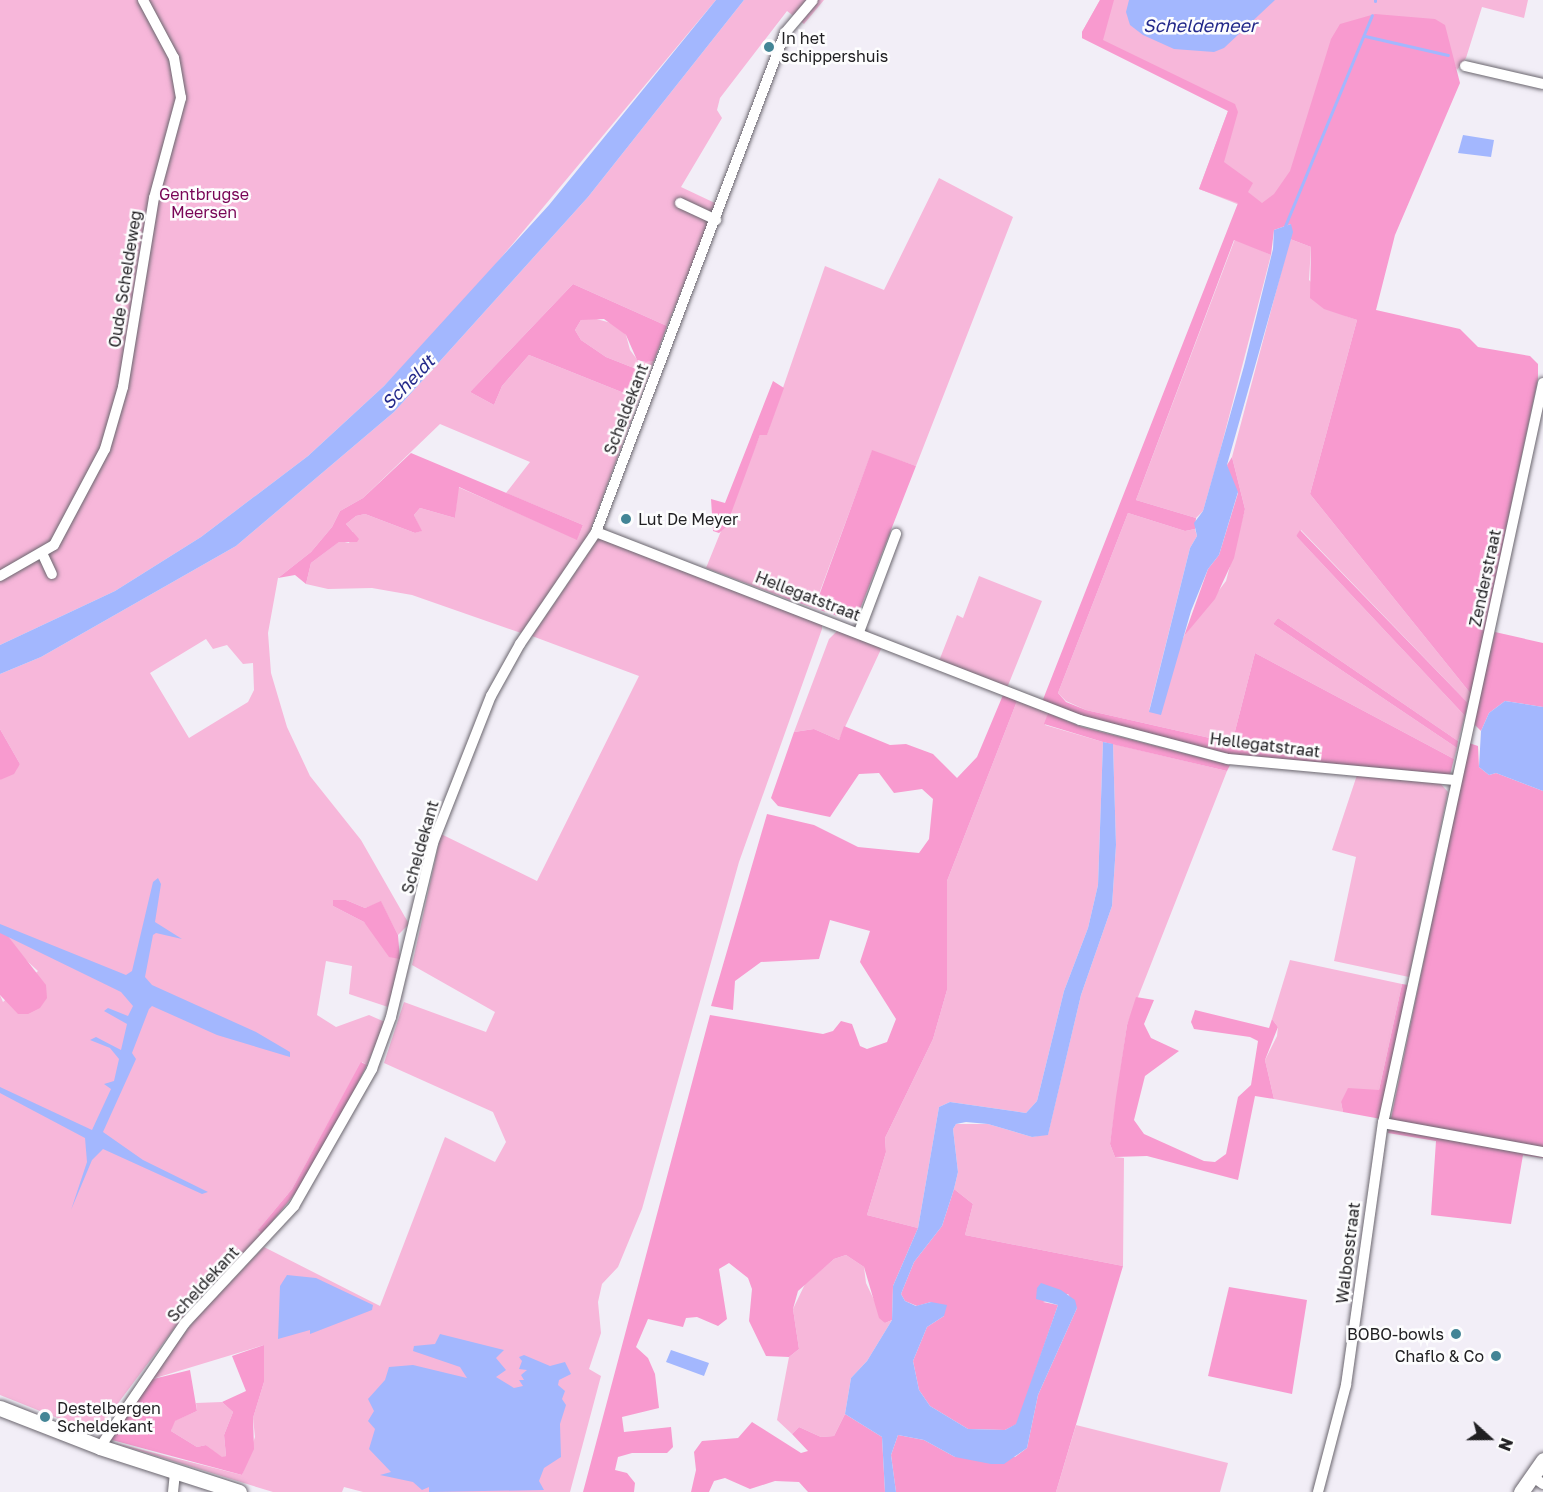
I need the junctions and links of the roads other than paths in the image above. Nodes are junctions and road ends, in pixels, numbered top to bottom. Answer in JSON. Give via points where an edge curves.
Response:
{"nodes":[{"id":1,"x":143,"y":0,"type":"edge"},
{"id":2,"x":813,"y":0,"type":"edge"},
{"id":3,"x":1465,"y":66,"type":"dead end"},
{"id":4,"x":1543,"y":84,"type":"edge"},
{"id":5,"x":680,"y":203,"type":"dead end"},
{"id":6,"x":716,"y":220,"type":"junction"},
{"id":7,"x":1543,"y":383,"type":"edge"},
{"id":8,"x":596,"y":532,"type":"junction"},
{"id":9,"x":896,"y":534,"type":"dead end"},
{"id":10,"x":43,"y":555,"type":"junction"},
{"id":11,"x":52,"y":574,"type":"dead end"},
{"id":12,"x":0,"y":576,"type":"edge"},
{"id":13,"x":859,"y":632,"type":"junction"},
{"id":14,"x":1455,"y":780,"type":"junction"},
{"id":15,"x":1383,"y":1123,"type":"junction"},
{"id":16,"x":1543,"y":1152,"type":"edge"},
{"id":17,"x":0,"y":1408,"type":"edge"},
{"id":18,"x":100,"y":1447,"type":"junction"},
{"id":19,"x":1543,"y":1460,"type":"edge"},
{"id":20,"x":176,"y":1473,"type":"junction"},
{"id":21,"x":1538,"y":1481,"type":"edge"},
{"id":22,"x":173,"y":1492,"type":"edge"},
{"id":23,"x":240,"y":1492,"type":"edge"},
{"id":24,"x":1318,"y":1492,"type":"edge"},
{"id":25,"x":1521,"y":1492,"type":"edge"}],
"edges":[{"from":1,"to":10,"type":"street","name":"Oude Scheldeweg","via":[[174,58],[181,98],[154,198],[113,423],[91,480],[54,545]]},
{"from":2,"to":6,"type":"street","name":"Scheldekant","via":[[785,33]]},
{"from":3,"to":4,"type":"street"},
{"from":5,"to":6,"type":"street"},
{"from":6,"to":8,"type":"street","name":"Scheldekant"},
{"from":7,"to":14,"type":"street","name":"Zenderstraat"},
{"from":8,"to":13,"type":"street","name":"Hellegatstraat"},
{"from":8,"to":18,"type":"street","name":"Scheldekant","via":[[520,644],[491,696],[439,826],[391,1017],[361,1090],[294,1206],[185,1323]]},
{"from":9,"to":13,"type":"street"},
{"from":10,"to":11,"type":"street"},
{"from":10,"to":12,"type":"street","name":"Oude Scheldeweg"},
{"from":13,"to":14,"type":"street","name":"Hellegatstraat","via":[[1080,720],[1228,759]]},
{"from":14,"to":15,"type":"street"},
{"from":15,"to":16,"type":"street"},
{"from":15,"to":24,"type":"street","name":"Walbosstraat","via":[[1346,1384]]},
{"from":17,"to":18,"type":"main road"},
{"from":18,"to":20,"type":"main road"},
{"from":19,"to":21,"type":"main road"},
{"from":20,"to":22,"type":"street"},
{"from":20,"to":23,"type":"main road"},
{"from":21,"to":25,"type":"main road"}]}
